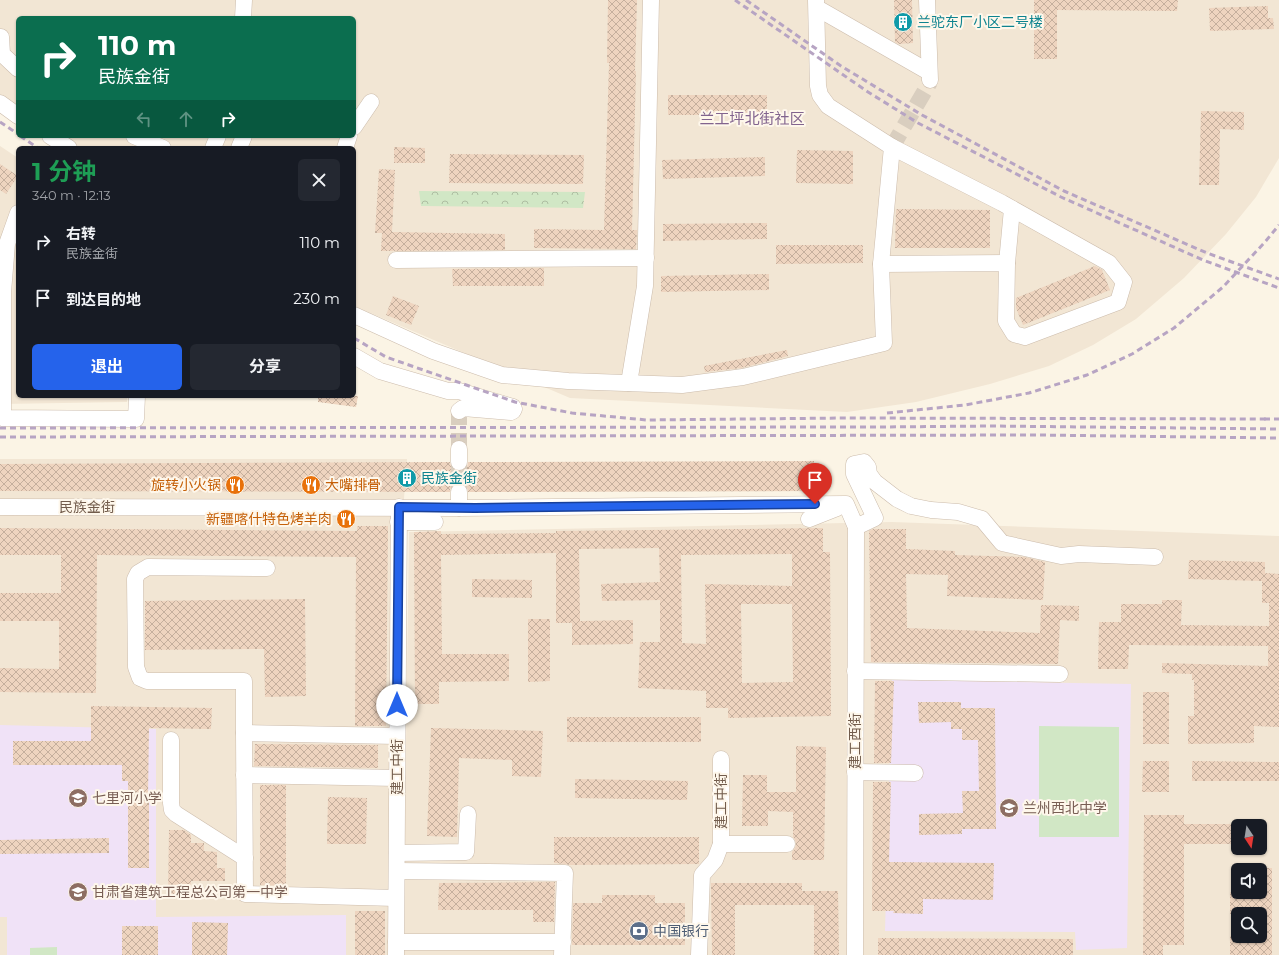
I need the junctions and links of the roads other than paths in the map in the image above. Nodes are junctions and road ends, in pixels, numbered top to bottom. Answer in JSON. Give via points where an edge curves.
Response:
{"nodes":[{"id":1,"x":244,"y":0,"type":"edge"},
{"id":2,"x":651,"y":0,"type":"edge"},
{"id":3,"x":927,"y":0,"type":"edge"},
{"id":4,"x":817,"y":4,"type":"edge"},
{"id":5,"x":243,"y":16,"type":"edge"},
{"id":6,"x":0,"y":37,"type":"edge"},
{"id":7,"x":16,"y":67,"type":"edge"},
{"id":8,"x":371,"y":102,"type":"dead end"},
{"id":9,"x":0,"y":103,"type":"edge"},
{"id":10,"x":16,"y":115,"type":"edge"},
{"id":11,"x":356,"y":124,"type":"edge"},
{"id":12,"x":53,"y":138,"type":"edge"},
{"id":13,"x":139,"y":138,"type":"edge"},
{"id":14,"x":66,"y":146,"type":"edge"},
{"id":15,"x":157,"y":146,"type":"edge"},
{"id":16,"x":892,"y":147,"type":"junction"},
{"id":17,"x":1012,"y":209,"type":"junction"},
{"id":18,"x":16,"y":219,"type":"edge"},
{"id":19,"x":646,"y":258,"type":"junction"},
{"id":20,"x":396,"y":260,"type":"dead end"},
{"id":21,"x":1007,"y":263,"type":"junction"},
{"id":22,"x":881,"y":264,"type":"junction"},
{"id":23,"x":356,"y":316,"type":"edge"},
{"id":24,"x":1,"y":350,"type":"edge"},
{"id":25,"x":356,"y":357,"type":"edge"},
{"id":26,"x":629,"y":383,"type":"junction"},
{"id":27,"x":137,"y":398,"type":"edge"},
{"id":28,"x":459,"y":411,"type":"dead end"},
{"id":29,"x":846,"y":504,"type":"junction"},
{"id":30,"x":0,"y":507,"type":"edge"},
{"id":31,"x":399,"y":514,"type":"junction"},
{"id":32,"x":809,"y":519,"type":"dead end"},
{"id":33,"x":435,"y":522,"type":"dead end"},
{"id":34,"x":856,"y":527,"type":"junction"},
{"id":35,"x":1155,"y":556,"type":"dead end"},
{"id":36,"x":267,"y":568,"type":"dead end"},
{"id":37,"x":855,"y":671,"type":"junction"},
{"id":38,"x":1060,"y":674,"type":"dead end"},
{"id":39,"x":244,"y":733,"type":"junction"},
{"id":40,"x":397,"y":736,"type":"junction"},
{"id":41,"x":171,"y":740,"type":"dead end"},
{"id":42,"x":721,"y":759,"type":"dead end"},
{"id":43,"x":855,"y":772,"type":"junction"},
{"id":44,"x":916,"y":773,"type":"dead end"},
{"id":45,"x":244,"y":775,"type":"junction"},
{"id":46,"x":397,"y":778,"type":"junction"},
{"id":47,"x":468,"y":814,"type":"dead end"},
{"id":48,"x":721,"y":844,"type":"junction"},
{"id":49,"x":787,"y":844,"type":"dead end"},
{"id":50,"x":397,"y":853,"type":"junction"},
{"id":51,"x":245,"y":858,"type":"junction"},
{"id":52,"x":397,"y":871,"type":"junction"},
{"id":53,"x":396,"y":898,"type":"junction"},
{"id":54,"x":396,"y":948,"type":"edge"},
{"id":55,"x":562,"y":948,"type":"edge"},
{"id":56,"x":699,"y":955,"type":"edge"},
{"id":57,"x":855,"y":955,"type":"edge"}],
"edges":[{"from":1,"to":5,"type":"street"},
{"from":2,"to":19,"type":"street"},
{"from":3,"to":4,"type":"street","via":[[930,77]]},
{"from":4,"to":16,"type":"street","via":[[820,95],[828,106]]},
{"from":6,"to":7,"type":"street","via":[[2,54]]},
{"from":8,"to":11,"type":"street"},
{"from":9,"to":10,"type":"street"},
{"from":12,"to":14,"type":"street"},
{"from":13,"to":15,"type":"street"},
{"from":16,"to":17,"type":"street"},
{"from":16,"to":22,"type":"street"},
{"from":17,"to":21,"type":"street"},
{"from":17,"to":21,"type":"street","via":[[1109,262],[1124,282],[1118,302],[1025,337],[1014,334],[1006,321]]},
{"from":18,"to":24,"type":"street","via":[[8,244]]},
{"from":19,"to":20,"type":"street"},
{"from":19,"to":26,"type":"street","via":[[645,286]]},
{"from":21,"to":22,"type":"street"},
{"from":22,"to":26,"type":"street","via":[[884,343],[743,377],[682,385]]},
{"from":23,"to":26,"type":"street","via":[[432,350],[502,375]]},
{"from":24,"to":27,"type":"street","via":[[3,418],[136,419]]},
{"from":25,"to":28,"type":"street","via":[[380,371],[448,391],[459,391],[514,409],[511,412],[463,408]]},
{"from":29,"to":31,"type":"street","name":"民族金街","via":[[459,500]]},
{"from":29,"to":32,"type":"street"},
{"from":29,"to":34,"type":"street"},
{"from":30,"to":31,"type":"street","name":"民族金街"},
{"from":31,"to":33,"type":"street"},
{"from":31,"to":40,"type":"street","name":"建工中街"},
{"from":34,"to":35,"type":"street","via":[[875,518],[854,474],[854,464],[864,462],[875,482],[897,499],[911,506],[958,512],[982,519],[1002,543],[1061,556]]},
{"from":34,"to":37,"type":"street","name":"建工西街"},
{"from":36,"to":39,"type":"street","via":[[148,567],[138,573],[135,579],[136,667],[140,678],[146,681],[244,681]]},
{"from":37,"to":38,"type":"street"},
{"from":37,"to":43,"type":"street","name":"建工西街"},
{"from":39,"to":40,"type":"street"},
{"from":39,"to":45,"type":"street"},
{"from":40,"to":46,"type":"street","name":"建工中街"},
{"from":41,"to":51,"type":"street","via":[[172,810]]},
{"from":42,"to":48,"type":"street","name":"建工中街"},
{"from":43,"to":44,"type":"street"},
{"from":43,"to":57,"type":"street","name":"建工西街"},
{"from":45,"to":46,"type":"street"},
{"from":45,"to":51,"type":"street"},
{"from":46,"to":50,"type":"street","name":"建工中街"},
{"from":47,"to":50,"type":"street","via":[[466,852]]},
{"from":48,"to":49,"type":"street","name":"建工中街"},
{"from":48,"to":56,"type":"street","name":"建工中街","via":[[715,860],[702,875]]},
{"from":50,"to":52,"type":"street","name":"建工中街"},
{"from":51,"to":53,"type":"street","via":[[245,894]]},
{"from":52,"to":53,"type":"street","name":"建工中街"},
{"from":52,"to":55,"type":"street","via":[[565,873]]},
{"from":53,"to":54,"type":"street","name":"建工中街"},
{"from":54,"to":55,"type":"street"}]}
